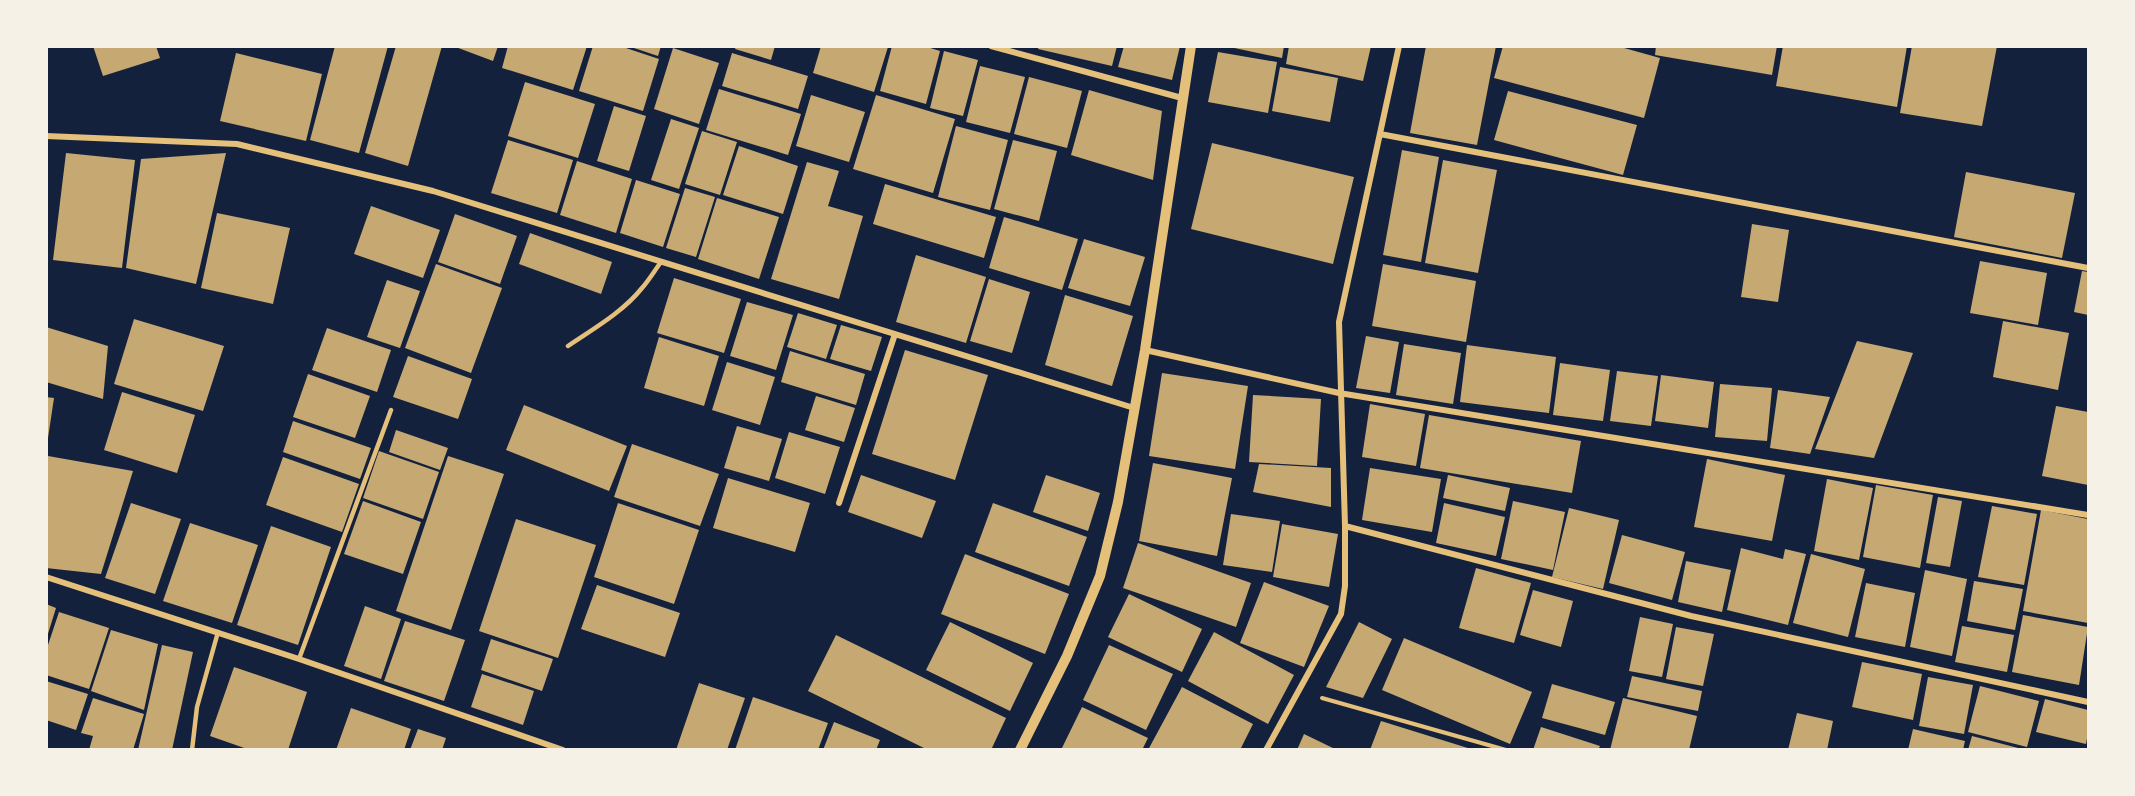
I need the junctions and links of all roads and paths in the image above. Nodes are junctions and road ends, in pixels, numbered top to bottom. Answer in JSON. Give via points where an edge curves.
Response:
{"nodes":[{"id":1,"x":991,"y":46,"type":"edge"},
{"id":2,"x":1191,"y":46,"type":"edge"},
{"id":3,"x":1399,"y":46,"type":"edge"},
{"id":4,"x":1182,"y":98,"type":"junction"},
{"id":5,"x":1380,"y":134,"type":"junction"},
{"id":6,"x":46,"y":136,"type":"edge"},
{"id":7,"x":661,"y":262,"type":"junction"},
{"id":8,"x":2088,"y":267,"type":"edge"},
{"id":9,"x":895,"y":334,"type":"junction"},
{"id":10,"x":568,"y":346,"type":"dead end"},
{"id":11,"x":1145,"y":350,"type":"junction"},
{"id":12,"x":1339,"y":393,"type":"junction"},
{"id":13,"x":1134,"y":408,"type":"junction"},
{"id":14,"x":392,"y":410,"type":"dead end"},
{"id":15,"x":838,"y":503,"type":"dead end"},
{"id":16,"x":2088,"y":515,"type":"edge"},
{"id":17,"x":1345,"y":526,"type":"junction"},
{"id":18,"x":46,"y":577,"type":"edge"},
{"id":19,"x":218,"y":632,"type":"junction"},
{"id":20,"x":299,"y":658,"type":"junction"},
{"id":21,"x":1298,"y":691,"type":"junction"},
{"id":22,"x":2088,"y":702,"type":"edge"},
{"id":23,"x":192,"y":750,"type":"edge"},
{"id":24,"x":563,"y":750,"type":"edge"},
{"id":25,"x":1020,"y":750,"type":"edge"},
{"id":26,"x":1266,"y":750,"type":"edge"},
{"id":27,"x":1506,"y":750,"type":"edge"}],
"edges":[{"from":1,"to":4,"type":"street"},
{"from":2,"to":4,"type":"street"},
{"from":3,"to":5,"type":"street"},
{"from":4,"to":11,"type":"street"},
{"from":5,"to":8,"type":"street"},
{"from":5,"to":12,"type":"street","via":[[1339,321]]},
{"from":6,"to":7,"type":"street","via":[[237,144],[433,190]]},
{"from":7,"to":9,"type":"street"},
{"from":7,"to":10,"type":"lane","via":[[641,290],[606,321]]},
{"from":9,"to":13,"type":"street"},
{"from":9,"to":15,"type":"street"},
{"from":11,"to":12,"type":"street"},
{"from":11,"to":13,"type":"street"},
{"from":12,"to":16,"type":"street"},
{"from":12,"to":17,"type":"street"},
{"from":13,"to":25,"type":"street","via":[[1100,576],[1067,656]]},
{"from":14,"to":20,"type":"lane"},
{"from":17,"to":21,"type":"street","via":[[1341,614]]},
{"from":17,"to":22,"type":"street","via":[[1691,616]]},
{"from":18,"to":19,"type":"street"},
{"from":19,"to":20,"type":"street"},
{"from":19,"to":23,"type":"lane","via":[[197,707]]},
{"from":20,"to":24,"type":"street"},
{"from":21,"to":26,"type":"street"},
{"from":21,"to":27,"type":"path"}]}
